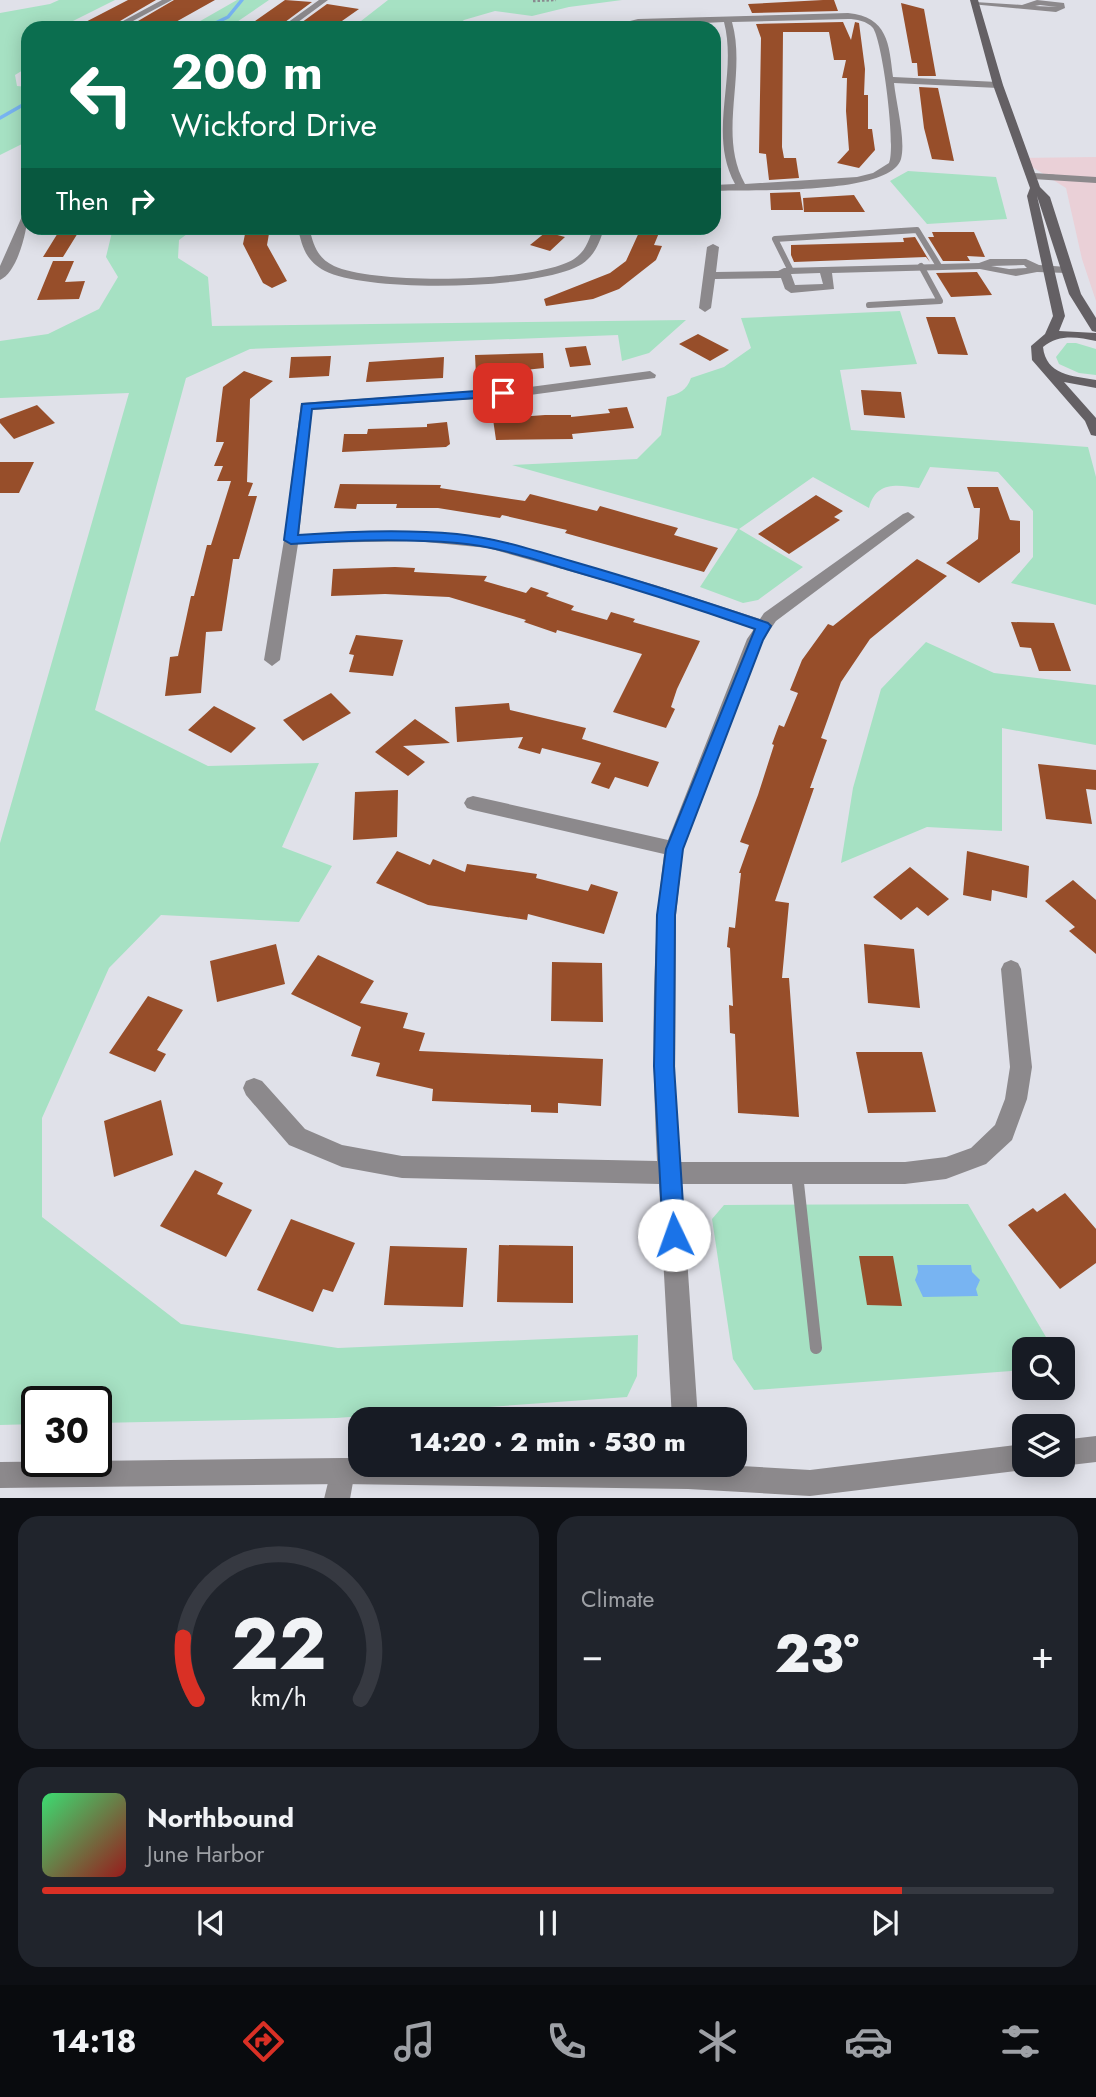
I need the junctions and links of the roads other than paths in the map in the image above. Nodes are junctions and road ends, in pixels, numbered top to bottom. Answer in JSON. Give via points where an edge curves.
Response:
{"nodes":[{"id":1,"x":168,"y":0,"type":"edge"},
{"id":2,"x":324,"y":0,"type":"edge"},
{"id":3,"x":975,"y":2,"type":"edge"},
{"id":4,"x":1024,"y":7,"type":"dead end"},
{"id":5,"x":727,"y":19,"type":"junction"},
{"id":6,"x":128,"y":21,"type":"edge"},
{"id":7,"x":294,"y":21,"type":"edge"},
{"id":8,"x":668,"y":21,"type":"edge"},
{"id":9,"x":888,"y":80,"type":"junction"},
{"id":10,"x":998,"y":85,"type":"junction"},
{"id":11,"x":1096,"y":180,"type":"edge"},
{"id":12,"x":1034,"y":182,"type":"junction"},
{"id":13,"x":741,"y":186,"type":"junction"},
{"id":14,"x":721,"y":187,"type":"edge"},
{"id":15,"x":21,"y":233,"type":"edge"},
{"id":16,"x":303,"y":235,"type":"edge"},
{"id":17,"x":596,"y":235,"type":"edge"},
{"id":18,"x":713,"y":247,"type":"dead end"},
{"id":19,"x":920,"y":266,"type":"junction"},
{"id":20,"x":939,"y":266,"type":"junction"},
{"id":21,"x":1050,"y":269,"type":"junction"},
{"id":22,"x":825,"y":270,"type":"junction"},
{"id":23,"x":1067,"y":270,"type":"junction"},
{"id":24,"x":788,"y":272,"type":"junction"},
{"id":25,"x":710,"y":276,"type":"junction"},
{"id":26,"x":0,"y":277,"type":"edge"},
{"id":27,"x":869,"y":305,"type":"dead end"},
{"id":28,"x":705,"y":308,"type":"dead end"},
{"id":29,"x":1091,"y":318,"type":"edge"},
{"id":30,"x":1096,"y":328,"type":"edge"},
{"id":31,"x":1051,"y":336,"type":"junction"},
{"id":32,"x":1096,"y":337,"type":"edge"},
{"id":33,"x":1044,"y":367,"type":"junction"},
{"id":34,"x":650,"y":375,"type":"dead end"},
{"id":35,"x":1096,"y":384,"type":"edge"},
{"id":36,"x":1096,"y":432,"type":"edge"},
{"id":37,"x":908,"y":517,"type":"dead end"},
{"id":38,"x":291,"y":540,"type":"junction"},
{"id":39,"x":763,"y":626,"type":"junction"},
{"id":40,"x":272,"y":660,"type":"dead end"},
{"id":41,"x":473,"y":803,"type":"dead end"},
{"id":42,"x":674,"y":849,"type":"junction"},
{"id":43,"x":1011,"y":970,"type":"dead end"},
{"id":44,"x":254,"y":1088,"type":"dead end"},
{"id":45,"x":797,"y":1172,"type":"junction"},
{"id":46,"x":670,"y":1173,"type":"junction"},
{"id":47,"x":816,"y":1348,"type":"dead end"},
{"id":48,"x":684,"y":1407,"type":"edge"},
{"id":49,"x":1096,"y":1449,"type":"edge"},
{"id":50,"x":1075,"y":1451,"type":"edge"},
{"id":51,"x":1012,"y":1458,"type":"edge"},
{"id":52,"x":342,"y":1471,"type":"junction"},
{"id":53,"x":348,"y":1471,"type":"edge"},
{"id":54,"x":0,"y":1475,"type":"edge"},
{"id":55,"x":747,"y":1476,"type":"edge"},
{"id":56,"x":337,"y":1498,"type":"edge"}],
"edges":[{"from":1,"to":6,"type":"street"},
{"from":2,"to":7,"type":"street"},
{"from":3,"to":4,"type":"street"},
{"from":3,"to":10,"type":"main road"},
{"from":5,"to":8,"type":"street"},
{"from":5,"to":9,"type":"street","via":[[848,16],[869,21],[882,37]]},
{"from":5,"to":13,"type":"street","via":[[734,46],[727,152],[733,176]]},
{"from":9,"to":10,"type":"street"},
{"from":9,"to":13,"type":"street","via":[[898,145],[891,168],[856,180]]},
{"from":10,"to":12,"type":"main road"},
{"from":11,"to":12,"type":"lane"},
{"from":12,"to":21,"type":"main road","via":[[1032,196]]},
{"from":12,"to":23,"type":"main road","via":[[1045,197]]},
{"from":13,"to":14,"type":"street"},
{"from":15,"to":26,"type":"street"},
{"from":16,"to":17,"type":"street","via":[[308,253],[319,264],[353,277],[392,281],[554,271],[587,255]]},
{"from":18,"to":25,"type":"street"},
{"from":19,"to":20,"type":"street"},
{"from":19,"to":22,"type":"street"},
{"from":19,"to":27,"type":"lane","via":[[940,302]]},
{"from":20,"to":21,"type":"street","via":[[1026,262]]},
{"from":20,"to":24,"type":"lane","via":[[917,230],[775,239]]},
{"from":21,"to":23,"type":"street"},
{"from":21,"to":31,"type":"main road","via":[[1059,316]]},
{"from":22,"to":24,"type":"street"},
{"from":22,"to":24,"type":"street","via":[[830,287],[790,289]]},
{"from":23,"to":29,"type":"main road"},
{"from":24,"to":25,"type":"street"},
{"from":25,"to":28,"type":"street"},
{"from":29,"to":30,"type":"main road"},
{"from":31,"to":32,"type":"main road"},
{"from":31,"to":33,"type":"main road","via":[[1037,346]]},
{"from":33,"to":35,"type":"main road","via":[[1068,379]]},
{"from":33,"to":36,"type":"main road","via":[[1091,420]]},
{"from":34,"to":38,"type":"street","via":[[530,391],[306,406]]},
{"from":37,"to":39,"type":"street"},
{"from":38,"to":39,"type":"street","via":[[400,536],[498,545]]},
{"from":38,"to":40,"type":"street"},
{"from":39,"to":42,"type":"street"},
{"from":41,"to":42,"type":"street"},
{"from":42,"to":46,"type":"street","via":[[664,965]]},
{"from":43,"to":45,"type":"street","via":[[1021,1067],[1004,1132],[978,1156],[946,1168],[905,1173]]},
{"from":44,"to":46,"type":"street","via":[[297,1137],[342,1156],[402,1167]]},
{"from":45,"to":46,"type":"street"},
{"from":45,"to":47,"type":"lane"},
{"from":46,"to":48,"type":"street"},
{"from":49,"to":50,"type":"street"},
{"from":51,"to":55,"type":"street","via":[[810,1483]]},
{"from":52,"to":53,"type":"street"},
{"from":52,"to":54,"type":"street"},
{"from":52,"to":56,"type":"street"}]}
